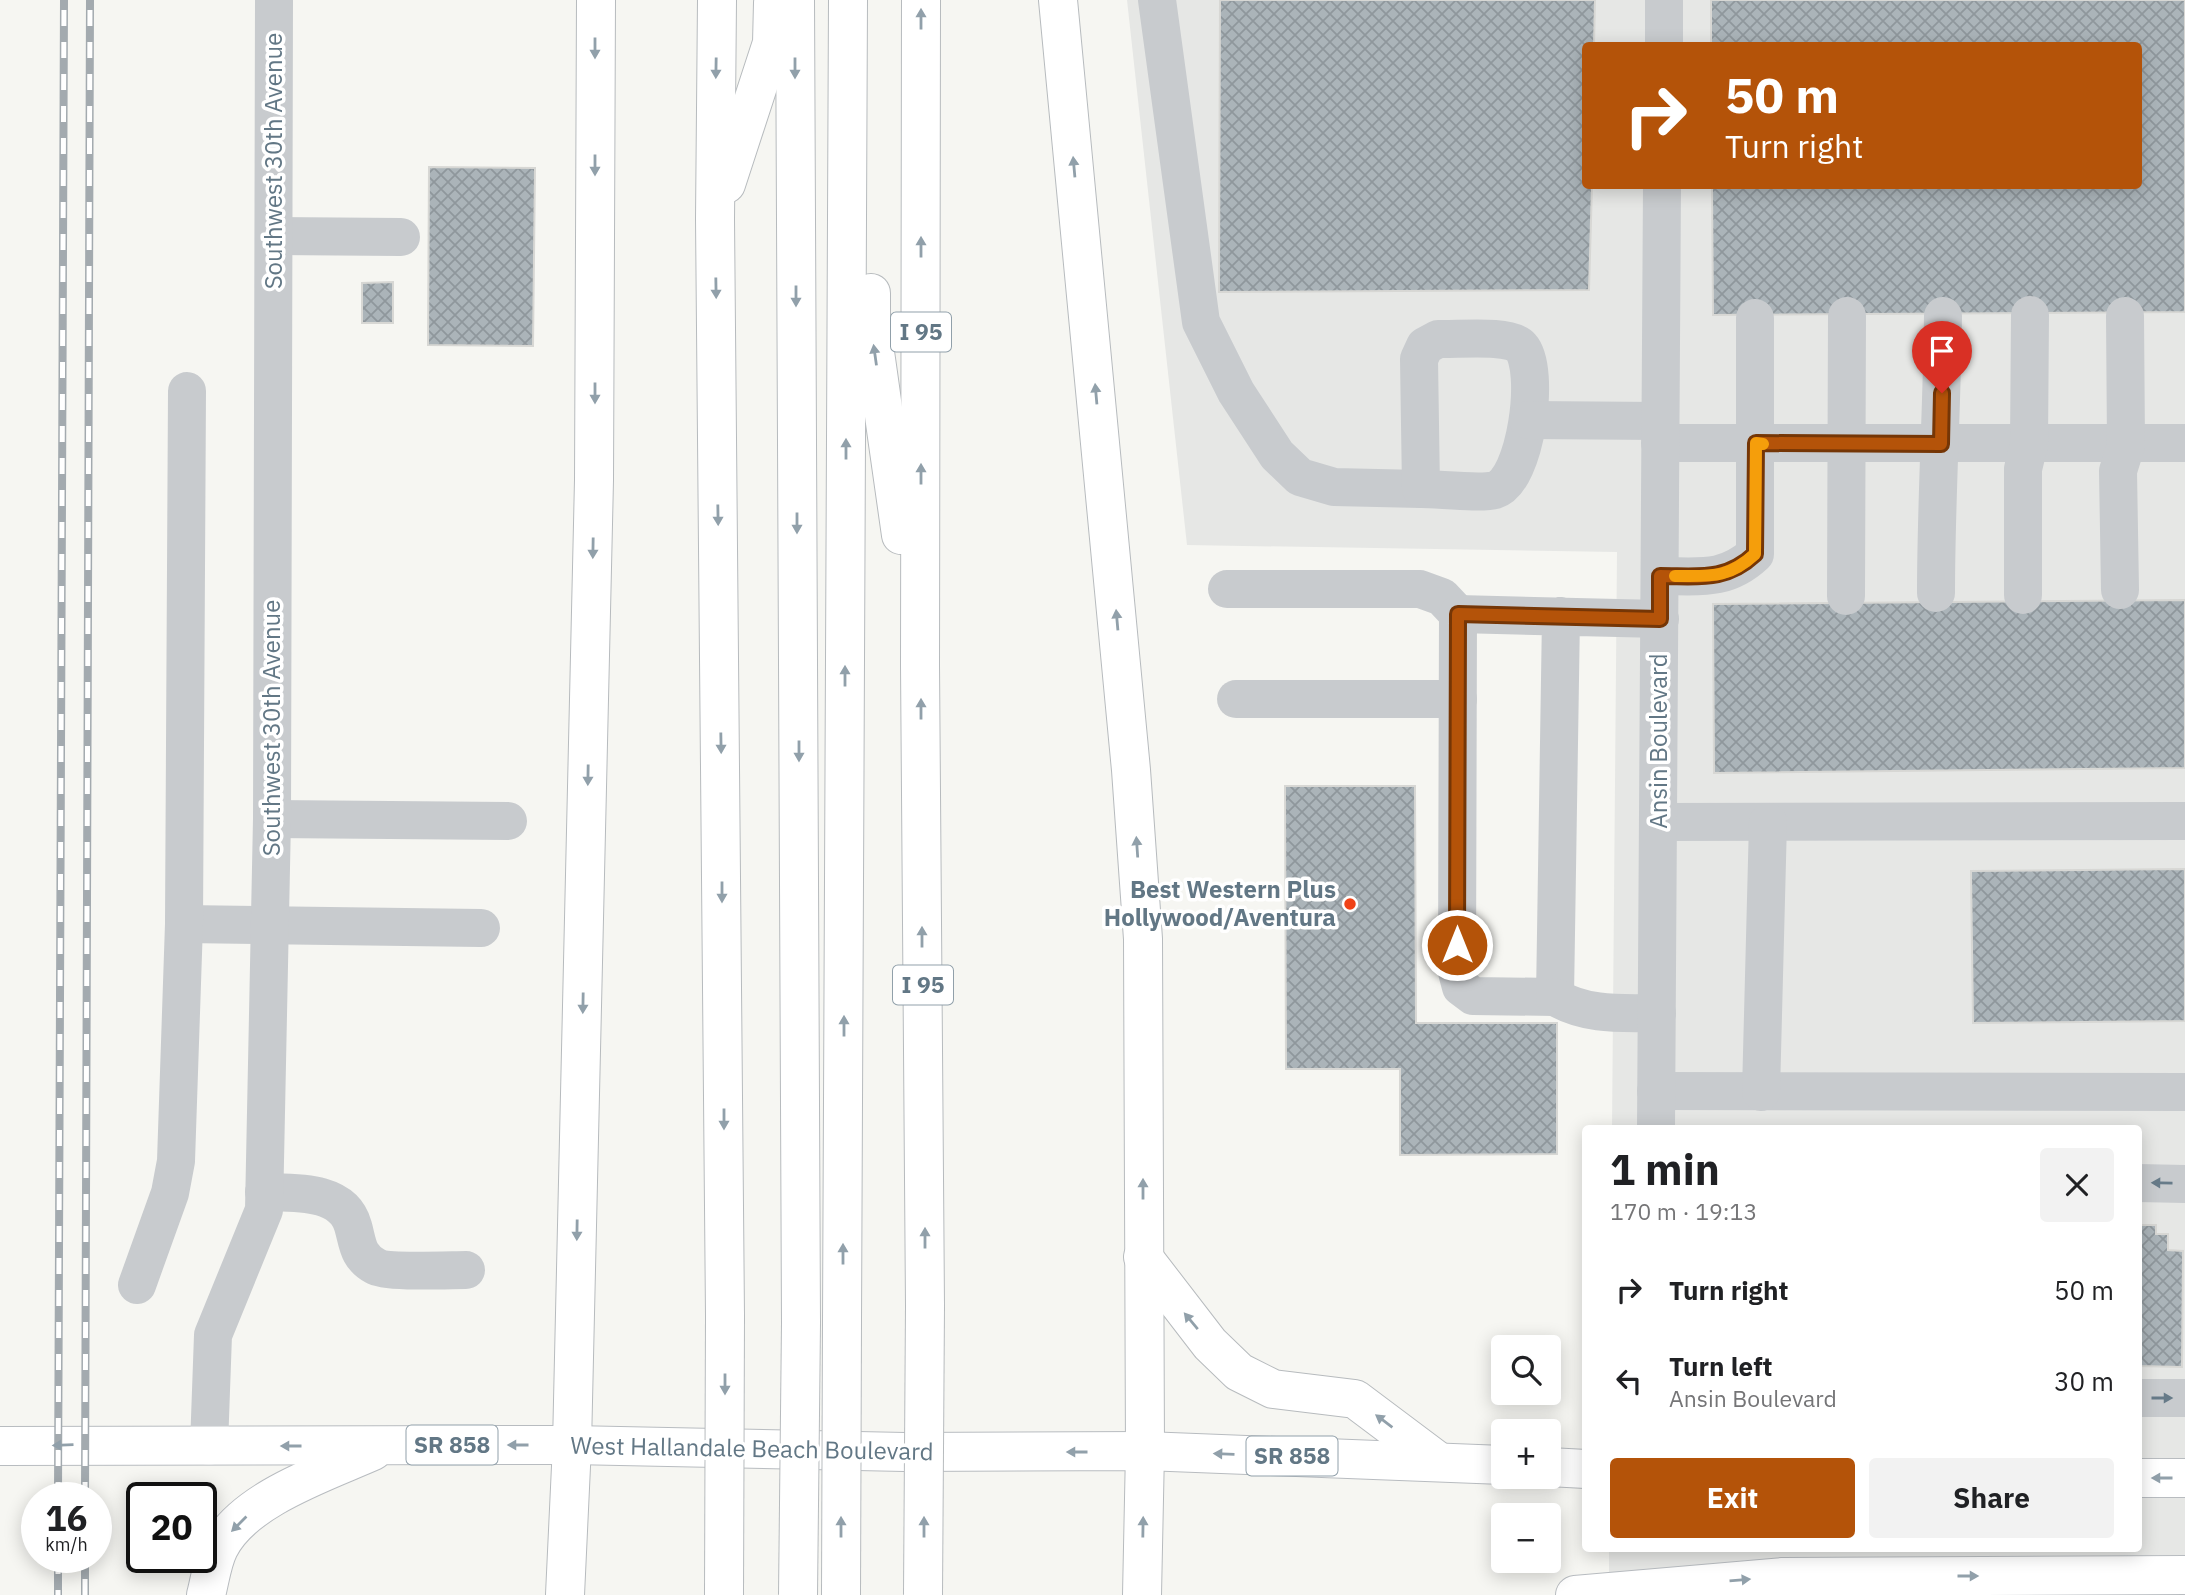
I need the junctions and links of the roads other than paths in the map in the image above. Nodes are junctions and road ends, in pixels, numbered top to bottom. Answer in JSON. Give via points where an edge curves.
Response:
{"nodes":[{"id":1,"x":274,"y":0,"type":"edge"},
{"id":2,"x":596,"y":0,"type":"edge"},
{"id":3,"x":717,"y":0,"type":"edge"},
{"id":4,"x":773,"y":0,"type":"edge"},
{"id":5,"x":795,"y":0,"type":"edge"},
{"id":6,"x":848,"y":0,"type":"edge"},
{"id":7,"x":871,"y":0,"type":"edge"},
{"id":8,"x":921,"y":0,"type":"edge"},
{"id":9,"x":1058,"y":0,"type":"edge"},
{"id":10,"x":1157,"y":0,"type":"edge"},
{"id":11,"x":1664,"y":0,"type":"edge"},
{"id":12,"x":1664,"y":42,"type":"edge"},
{"id":13,"x":1662,"y":189,"type":"edge"},
{"id":14,"x":715,"y":219,"type":"junction"},
{"id":15,"x":274,"y":236,"type":"junction"},
{"id":16,"x":401,"y":237,"type":"dead end"},
{"id":17,"x":2029,"y":315,"type":"dead end"},
{"id":18,"x":1847,"y":316,"type":"dead end"},
{"id":19,"x":1943,"y":316,"type":"dead end"},
{"id":20,"x":2125,"y":316,"type":"dead end"},
{"id":21,"x":1755,"y":318,"type":"dead end"},
{"id":22,"x":187,"y":391,"type":"dead end"},
{"id":23,"x":1528,"y":420,"type":"junction"},
{"id":24,"x":1660,"y":432,"type":"junction"},
{"id":25,"x":1756,"y":443,"type":"junction"},
{"id":26,"x":2185,"y":443,"type":"edge"},
{"id":27,"x":1941,"y":444,"type":"junction"},
{"id":28,"x":2029,"y":444,"type":"junction"},
{"id":29,"x":1847,"y":445,"type":"junction"},
{"id":30,"x":2126,"y":445,"type":"junction"},
{"id":31,"x":1421,"y":489,"type":"junction"},
{"id":32,"x":1660,"y":576,"type":"junction"},
{"id":33,"x":1227,"y":589,"type":"dead end"},
{"id":34,"x":2120,"y":590,"type":"dead end"},
{"id":35,"x":1936,"y":593,"type":"dead end"},
{"id":36,"x":2023,"y":595,"type":"dead end"},
{"id":37,"x":1846,"y":596,"type":"dead end"},
{"id":38,"x":1458,"y":614,"type":"junction"},
{"id":39,"x":1560,"y":616,"type":"junction"},
{"id":40,"x":1660,"y":619,"type":"junction"},
{"id":41,"x":920,"y":665,"type":"junction"},
{"id":42,"x":1236,"y":699,"type":"dead end"},
{"id":43,"x":1458,"y":699,"type":"junction"},
{"id":44,"x":272,"y":819,"type":"junction"},
{"id":45,"x":508,"y":821,"type":"dead end"},
{"id":46,"x":2185,"y":821,"type":"edge"},
{"id":47,"x":1658,"y":822,"type":"junction"},
{"id":48,"x":1768,"y":822,"type":"junction"},
{"id":49,"x":184,"y":924,"type":"junction"},
{"id":50,"x":269,"y":926,"type":"junction"},
{"id":51,"x":481,"y":928,"type":"dead end"},
{"id":52,"x":1555,"y":996,"type":"junction"},
{"id":53,"x":1657,"y":1013,"type":"junction"},
{"id":54,"x":1656,"y":1091,"type":"junction"},
{"id":55,"x":2185,"y":1091,"type":"edge"},
{"id":56,"x":1761,"y":1092,"type":"junction"},
{"id":57,"x":1656,"y":1125,"type":"edge"},
{"id":58,"x":2142,"y":1183,"type":"edge"},
{"id":59,"x":2185,"y":1184,"type":"edge"},
{"id":60,"x":264,"y":1192,"type":"junction"},
{"id":61,"x":1143,"y":1257,"type":"junction"},
{"id":62,"x":466,"y":1270,"type":"dead end"},
{"id":63,"x":137,"y":1284,"type":"dead end"},
{"id":64,"x":2142,"y":1398,"type":"edge"},
{"id":65,"x":2185,"y":1398,"type":"edge"},
{"id":66,"x":572,"y":1445,"type":"junction"},
{"id":67,"x":0,"y":1446,"type":"edge"},
{"id":68,"x":209,"y":1446,"type":"junction"},
{"id":69,"x":384,"y":1446,"type":"junction"},
{"id":70,"x":1145,"y":1451,"type":"junction"},
{"id":71,"x":1439,"y":1462,"type":"junction"},
{"id":72,"x":1491,"y":1464,"type":"edge"},
{"id":73,"x":1561,"y":1468,"type":"edge"},
{"id":74,"x":1582,"y":1469,"type":"edge"},
{"id":75,"x":2142,"y":1478,"type":"edge"},
{"id":76,"x":2185,"y":1478,"type":"edge"},
{"id":77,"x":2185,"y":1575,"type":"edge"},
{"id":78,"x":1832,"y":1586,"type":"edge"},
{"id":79,"x":2112,"y":1586,"type":"edge"},
{"id":80,"x":206,"y":1595,"type":"edge"},
{"id":81,"x":565,"y":1595,"type":"edge"},
{"id":82,"x":724,"y":1595,"type":"edge"},
{"id":83,"x":798,"y":1595,"type":"edge"},
{"id":84,"x":841,"y":1595,"type":"edge"},
{"id":85,"x":923,"y":1595,"type":"edge"},
{"id":86,"x":1142,"y":1595,"type":"edge"},
{"id":87,"x":1575,"y":1595,"type":"edge"}],
"edges":[{"from":1,"to":15,"type":"street","name":"Southwest 30th Avenue"},
{"from":2,"to":66,"type":"main road","one_way":true,"via":[[594,494]]},
{"from":3,"to":14,"type":"main road","one_way":true},
{"from":4,"to":14,"type":"main road","via":[[772,43]]},
{"from":5,"to":83,"type":"main road","one_way":true,"bridge":true,"via":[[801,1323]]},
{"from":84,"to":6,"type":"main road","one_way":true,"bridge":true},
{"from":41,"to":7,"type":"main road","one_way":true,"via":[[871,324]]},
{"from":41,"to":8,"type":"main road","number":"I 95","one_way":true},
{"from":61,"to":9,"type":"main road","one_way":true,"via":[[1142,926]]},
{"from":10,"to":31,"type":"street","via":[[1200,323],[1236,392],[1278,456],[1300,477],[1334,487]]},
{"from":11,"to":12,"type":"street"},
{"from":13,"to":24,"type":"street","name":"Ansin Boulevard"},
{"from":14,"to":82,"type":"main road","one_way":true,"bridge":true,"via":[[726,1316]]},
{"from":15,"to":16,"type":"street"},
{"from":15,"to":44,"type":"street","name":"Southwest 30th Avenue"},
{"from":17,"to":28,"type":"street"},
{"from":18,"to":29,"type":"street"},
{"from":19,"to":27,"type":"street"},
{"from":20,"to":30,"type":"street"},
{"from":21,"to":25,"type":"street"},
{"from":22,"to":49,"type":"street"},
{"from":23,"to":24,"type":"street"},
{"from":23,"to":31,"type":"street","via":[[1512,478],[1496,490]]},
{"from":23,"to":31,"type":"street","via":[[1529,363],[1521,346],[1507,340],[1438,340],[1425,346],[1419,359]]},
{"from":24,"to":25,"type":"street"},
{"from":24,"to":32,"type":"street","name":"Ansin Boulevard"},
{"from":25,"to":29,"type":"street"},
{"from":25,"to":32,"type":"street","via":[[1755,554],[1740,569],[1720,576]]},
{"from":26,"to":30,"type":"street"},
{"from":27,"to":28,"type":"street"},
{"from":27,"to":29,"type":"street"},
{"from":27,"to":35,"type":"street","via":[[1936,472]]},
{"from":28,"to":30,"type":"street"},
{"from":28,"to":36,"type":"street","via":[[2023,469]]},
{"from":29,"to":37,"type":"street"},
{"from":30,"to":34,"type":"street","via":[[2118,471]]},
{"from":32,"to":40,"type":"street","name":"Ansin Boulevard"},
{"from":33,"to":38,"type":"street","via":[[1420,589],[1442,597]]},
{"from":38,"to":39,"type":"street"},
{"from":38,"to":43,"type":"street"},
{"from":39,"to":40,"type":"street"},
{"from":39,"to":52,"type":"street"},
{"from":40,"to":47,"type":"street","name":"Ansin Boulevard"},
{"from":85,"to":41,"type":"main road","number":"I 95","one_way":true,"bridge":true},
{"from":42,"to":43,"type":"street"},
{"from":43,"to":52,"type":"street","via":[[1457,972],[1461,986],[1473,996]]},
{"from":44,"to":45,"type":"street"},
{"from":44,"to":50,"type":"street","name":"Southwest 30th Avenue"},
{"from":46,"to":48,"type":"street"},
{"from":47,"to":48,"type":"street"},
{"from":47,"to":53,"type":"street","name":"Ansin Boulevard"},
{"from":48,"to":56,"type":"street"},
{"from":49,"to":50,"type":"street"},
{"from":49,"to":63,"type":"street","via":[[176,1161],[170,1194]]},
{"from":50,"to":51,"type":"street"},
{"from":50,"to":60,"type":"street","name":"Southwest 30th Avenue"},
{"from":52,"to":53,"type":"street","via":[[1591,1013]]},
{"from":53,"to":54,"type":"street","name":"Ansin Boulevard"},
{"from":54,"to":56,"type":"street"},
{"from":54,"to":57,"type":"street","name":"Ansin Boulevard"},
{"from":55,"to":56,"type":"street"},
{"from":59,"to":58,"type":"street","one_way":true},
{"from":60,"to":62,"type":"street","via":[[309,1193],[329,1200],[352,1223],[363,1258],[377,1268]]},
{"from":60,"to":68,"type":"street","name":"Southwest 30th Avenue","via":[[264,1210],[213,1335]]},
{"from":61,"to":70,"type":"main road"},
{"from":71,"to":61,"type":"main road","one_way":true,"via":[[1355,1399],[1273,1389],[1239,1372],[1210,1344]]},
{"from":64,"to":65,"type":"street","one_way":true},
{"from":66,"to":69,"type":"main road","name":"West Hallandale Beach Boulevard","number":"SR 858","one_way":true},
{"from":70,"to":66,"type":"main road","name":"West Hallandale Beach Boulevard","number":"SR 858","one_way":true,"via":[[905,1452]]},
{"from":66,"to":81,"type":"main road"},
{"from":68,"to":67,"type":"main road","name":"West Hallandale Beach Boulevard","number":"SR 858","one_way":true},
{"from":69,"to":68,"type":"main road","name":"West Hallandale Beach Boulevard","number":"SR 858","one_way":true},
{"from":69,"to":80,"type":"main road","one_way":true,"via":[[281,1493],[238,1521],[219,1548]]},
{"from":71,"to":70,"type":"main road","name":"West Hallandale Beach Boulevard","number":"SR 858","one_way":true},
{"from":86,"to":70,"type":"main road","one_way":true},
{"from":71,"to":72,"type":"main road","name":"West Hallandale Beach Boulevard","number":"SR 858"},
{"from":73,"to":74,"type":"main road"},
{"from":76,"to":75,"type":"main road","one_way":true},
{"from":77,"to":79,"type":"main road"},
{"from":78,"to":79,"type":"main road","one_way":true},
{"from":87,"to":78,"type":"main road","one_way":true,"via":[[1783,1577]]}]}
